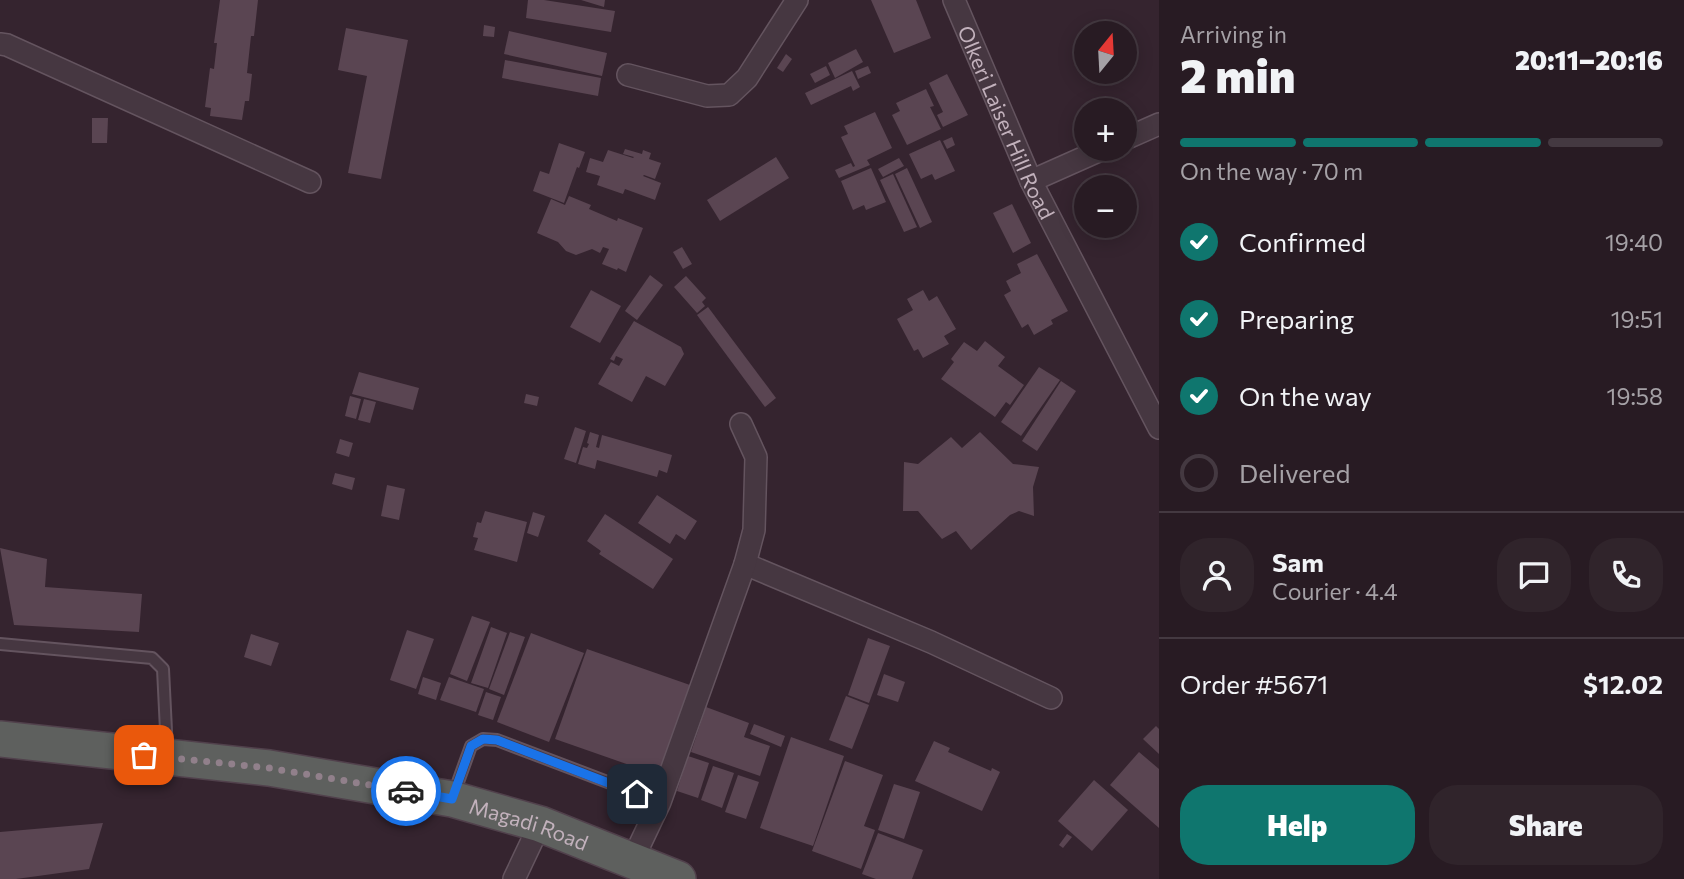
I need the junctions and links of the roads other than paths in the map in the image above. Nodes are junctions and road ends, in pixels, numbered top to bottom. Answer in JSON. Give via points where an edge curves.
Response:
{"nodes":[{"id":1,"x":797,"y":0,"type":"edge"},
{"id":2,"x":954,"y":0,"type":"edge"},
{"id":3,"x":0,"y":44,"type":"edge"},
{"id":4,"x":628,"y":75,"type":"dead end"},
{"id":5,"x":1159,"y":124,"type":"edge"},
{"id":6,"x":1137,"y":134,"type":"edge"},
{"id":7,"x":1076,"y":161,"type":"edge"},
{"id":8,"x":310,"y":181,"type":"dead end"},
{"id":9,"x":1031,"y":181,"type":"junction"},
{"id":10,"x":741,"y":424,"type":"dead end"},
{"id":11,"x":1159,"y":428,"type":"edge"},
{"id":12,"x":745,"y":565,"type":"junction"},
{"id":13,"x":0,"y":644,"type":"edge"},
{"id":14,"x":1051,"y":698,"type":"dead end"},
{"id":15,"x":0,"y":739,"type":"edge"},
{"id":16,"x":168,"y":757,"type":"junction"},
{"id":17,"x":452,"y":799,"type":"junction"},
{"id":18,"x":660,"y":802,"type":"junction"},
{"id":19,"x":540,"y":824,"type":"junction"},
{"id":20,"x":632,"y":861,"type":"junction"},
{"id":21,"x":514,"y":879,"type":"edge"},
{"id":22,"x":678,"y":879,"type":"edge"}],
"edges":[{"from":1,"to":4,"type":"street","via":[[747,78],[729,95],[708,96]]},
{"from":2,"to":9,"type":"street","name":"Olkeri Laiser Hill Road"},
{"from":3,"to":8,"type":"street"},
{"from":5,"to":6,"type":"street"},
{"from":7,"to":9,"type":"street"},
{"from":9,"to":11,"type":"street","name":"Olkeri Laiser Hill Road"},
{"from":10,"to":12,"type":"street","via":[[756,457],[754,530]]},
{"from":12,"to":14,"type":"street","via":[[931,642]]},
{"from":12,"to":18,"type":"street"},
{"from":13,"to":16,"type":"lane","via":[[152,658],[163,669]]},
{"from":15,"to":16,"type":"highway","name":"Magadi Road"},
{"from":16,"to":17,"type":"highway","name":"Magadi Road","via":[[269,768]]},
{"from":17,"to":18,"type":"lane","via":[[471,746],[483,739],[497,740]]},
{"from":17,"to":19,"type":"highway","name":"Magadi Road"},
{"from":18,"to":20,"type":"street"},
{"from":19,"to":20,"type":"highway","name":"Magadi Road"},
{"from":19,"to":21,"type":"street"},
{"from":20,"to":22,"type":"highway","name":"Magadi Road"}]}
